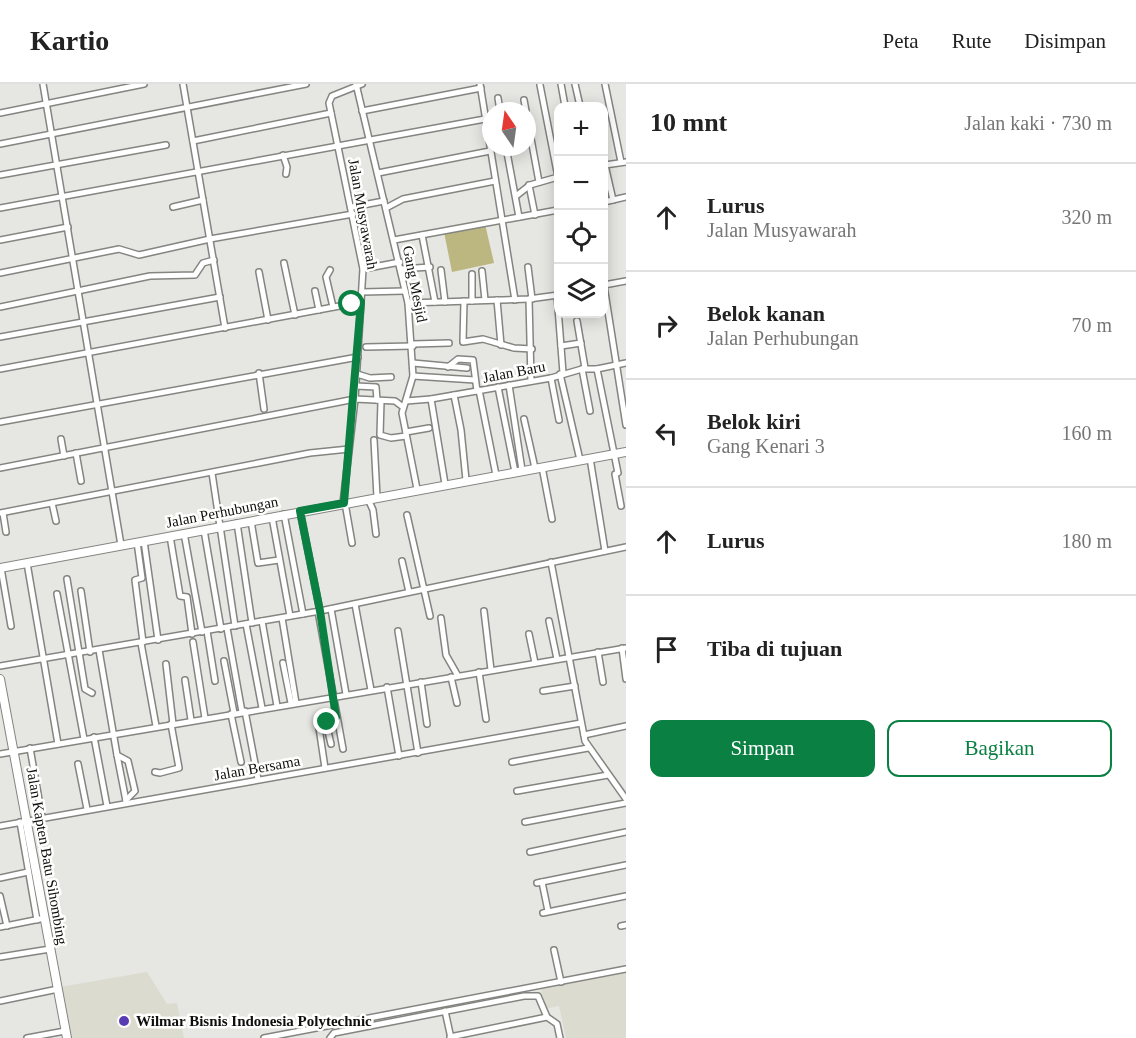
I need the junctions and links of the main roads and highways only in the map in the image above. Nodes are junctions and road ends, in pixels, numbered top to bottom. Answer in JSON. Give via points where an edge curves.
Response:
{"nodes":[{"id":1,"x":626,"y":452,"type":"edge"},
{"id":2,"x":1,"y":568,"type":"edge"},
{"id":3,"x":0,"y":678,"type":"edge"},
{"id":4,"x":66,"y":1034,"type":"edge"}],
"edges":[{"from":1,"to":2,"type":"main road","name":"Jalan Perhubungan"},
{"from":3,"to":4,"type":"main road","name":"Jalan Kapten Batu Sihombing","via":[[41,919]]}]}
